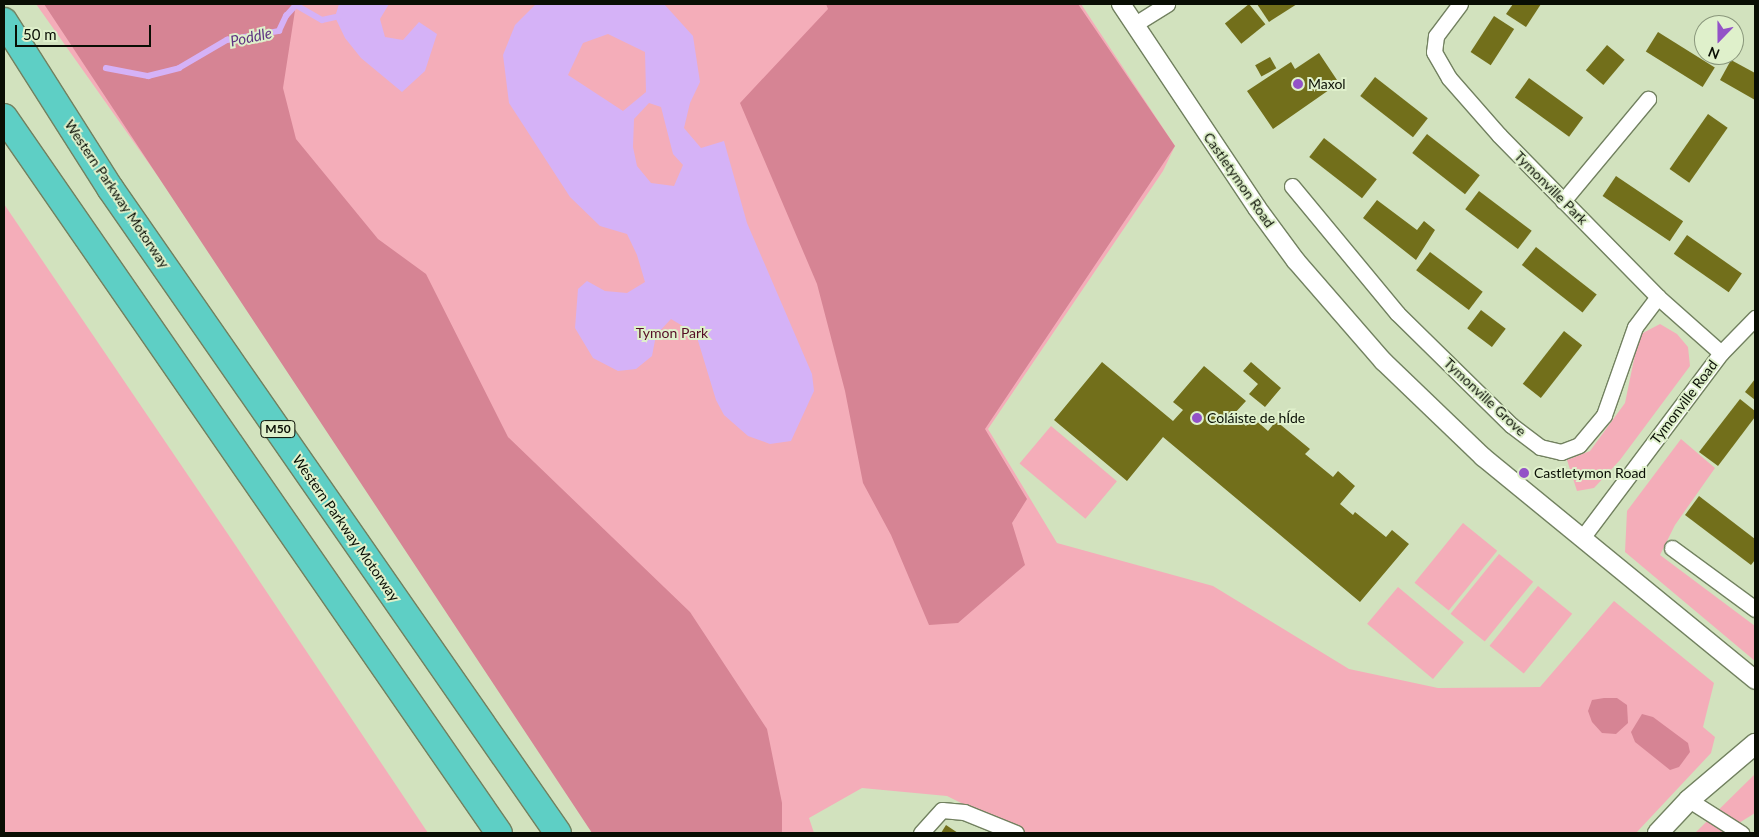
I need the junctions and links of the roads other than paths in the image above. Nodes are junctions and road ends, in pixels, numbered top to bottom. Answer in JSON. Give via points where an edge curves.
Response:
{"nodes":[{"id":1,"x":1121,"y":4,"type":"edge"},
{"id":2,"x":1167,"y":4,"type":"edge"},
{"id":3,"x":1460,"y":4,"type":"edge"},
{"id":4,"x":4,"y":21,"type":"edge"},
{"id":5,"x":1135,"y":24,"type":"junction"},
{"id":6,"x":1648,"y":98,"type":"dead end"},
{"id":7,"x":4,"y":117,"type":"edge"},
{"id":8,"x":1292,"y":186,"type":"dead end"},
{"id":9,"x":1563,"y":201,"type":"junction"},
{"id":10,"x":1658,"y":298,"type":"junction"},
{"id":11,"x":1755,"y":318,"type":"edge"},
{"id":12,"x":1721,"y":353,"type":"junction"},
{"id":13,"x":1582,"y":538,"type":"junction"},
{"id":14,"x":1672,"y":548,"type":"dead end"},
{"id":15,"x":1755,"y":609,"type":"edge"},
{"id":16,"x":1755,"y":680,"type":"edge"},
{"id":17,"x":1755,"y":744,"type":"edge"},
{"id":18,"x":1689,"y":800,"type":"junction"},
{"id":19,"x":499,"y":833,"type":"edge"},
{"id":20,"x":558,"y":833,"type":"edge"},
{"id":21,"x":921,"y":833,"type":"edge"},
{"id":22,"x":1016,"y":833,"type":"edge"},
{"id":23,"x":1658,"y":833,"type":"edge"},
{"id":24,"x":1741,"y":833,"type":"edge"}],
"edges":[{"from":1,"to":5,"type":"street","name":"Castletymon Road"},
{"from":2,"to":5,"type":"street"},
{"from":3,"to":9,"type":"street","name":"Tymonville Park","via":[[1436,36],[1434,52],[1449,78],[1492,128]]},
{"from":4,"to":20,"type":"highway","name":"Western Parkway Motorway","number":"M50","via":[[116,196]]},
{"from":5,"to":13,"type":"street","name":"Castletymon Road","via":[[1257,208],[1325,296],[1383,361],[1483,457]]},
{"from":6,"to":9,"type":"street"},
{"from":7,"to":19,"type":"highway"},
{"from":8,"to":10,"type":"street","name":"Tymonville Grove","via":[[1398,313],[1512,425],[1540,447],[1561,452],[1579,445],[1604,415],[1635,327]]},
{"from":9,"to":10,"type":"street","name":"Tymonville Park"},
{"from":10,"to":12,"type":"street","name":"Tymonville Park"},
{"from":11,"to":12,"type":"street","name":"Tymonville Road"},
{"from":12,"to":13,"type":"street","name":"Tymonville Road"},
{"from":13,"to":16,"type":"street","name":"Castletymon Road"},
{"from":14,"to":15,"type":"street"},
{"from":17,"to":18,"type":"main road"},
{"from":18,"to":23,"type":"main road"},
{"from":18,"to":24,"type":"street"},
{"from":21,"to":22,"type":"street","via":[[942,810],[964,812]]}]}
